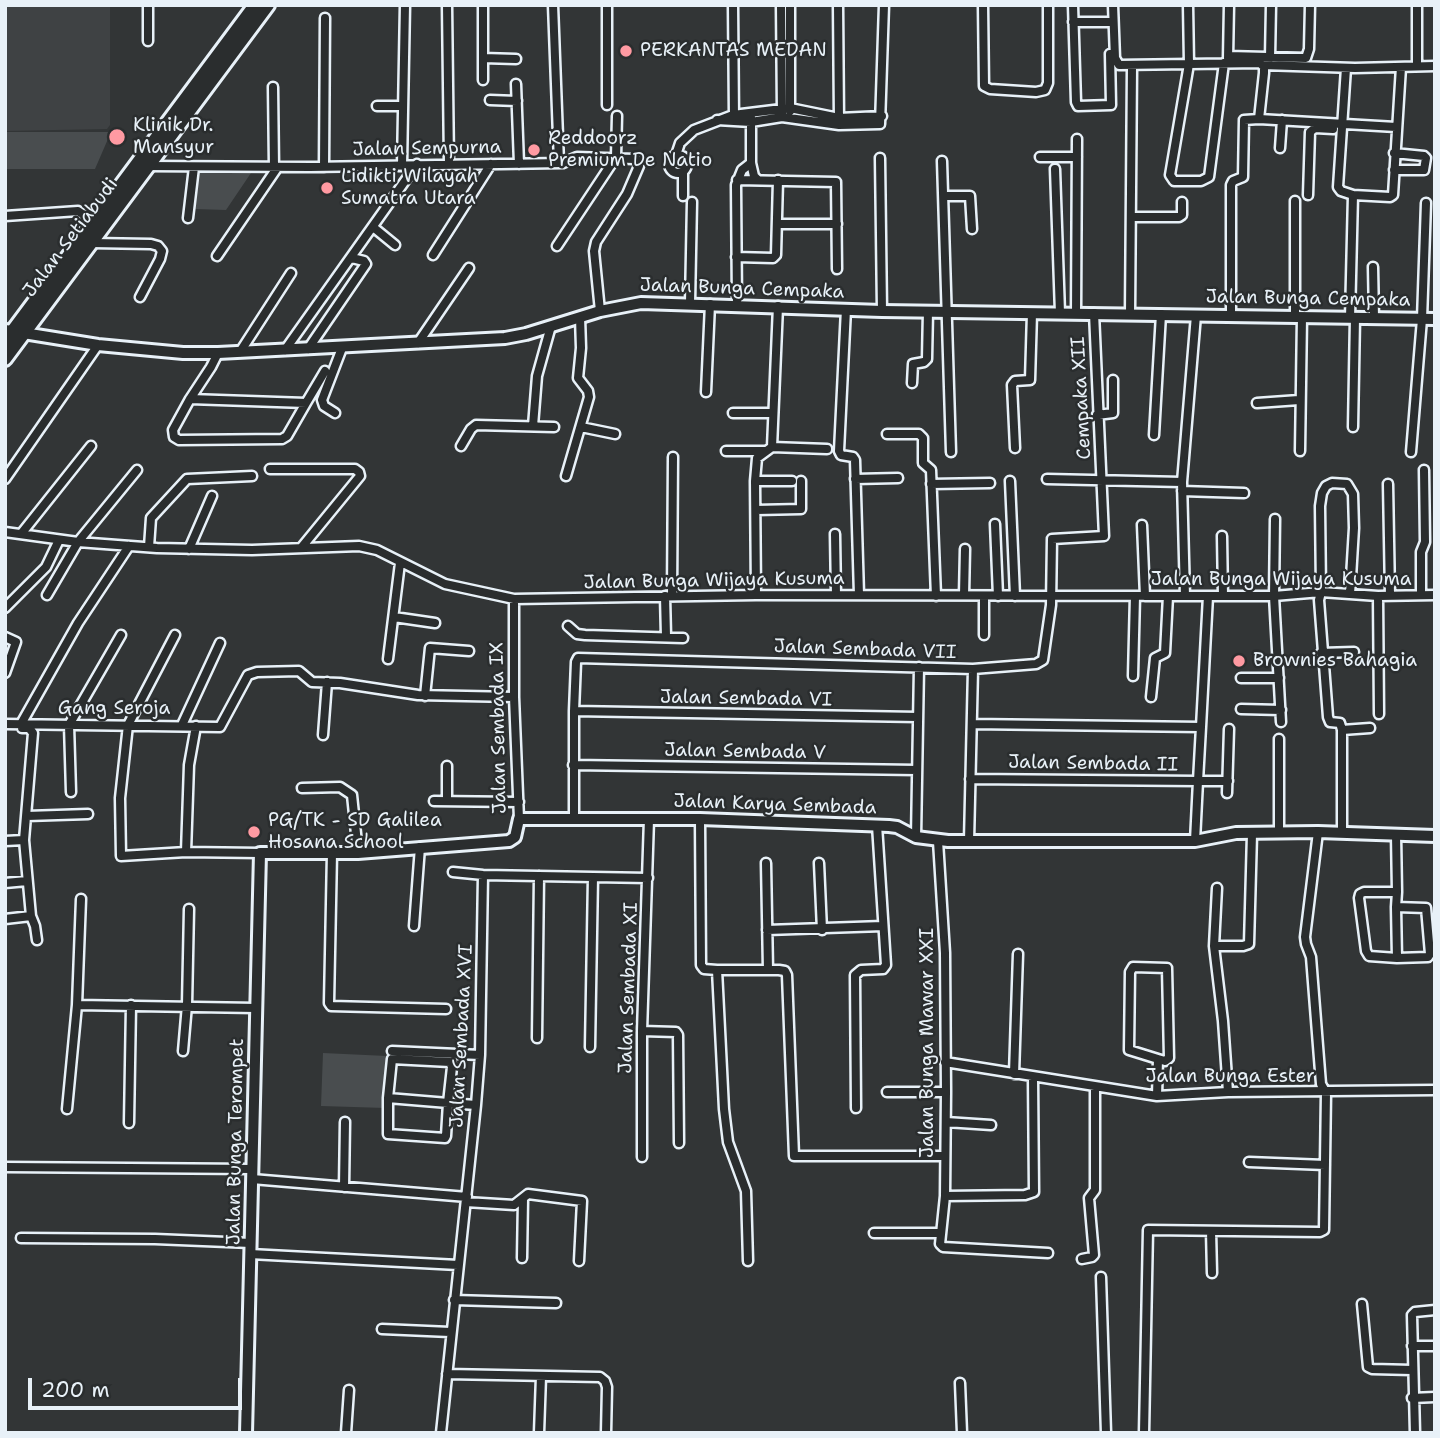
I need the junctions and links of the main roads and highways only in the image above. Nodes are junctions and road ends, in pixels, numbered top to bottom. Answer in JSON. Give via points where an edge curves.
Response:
{"nodes":[{"id":1,"x":255,"y":5,"type":"edge"},
{"id":2,"x":268,"y":5,"type":"edge"},
{"id":3,"x":142,"y":165,"type":"junction"},
{"id":4,"x":12,"y":334,"type":"edge"},
{"id":5,"x":5,"y":359,"type":"edge"}],
"edges":[{"from":1,"to":3,"type":"main road","name":"Jalan Setiabudi"},
{"from":2,"to":3,"type":"main road","name":"Jalan Setiabudi"},
{"from":3,"to":4,"type":"main road","name":"Jalan Setiabudi"},
{"from":3,"to":4,"type":"main road","name":"Jalan Setiabudi","via":[[92,243]]},
{"from":4,"to":5,"type":"main road","name":"Jalan Setiabudi"}]}
